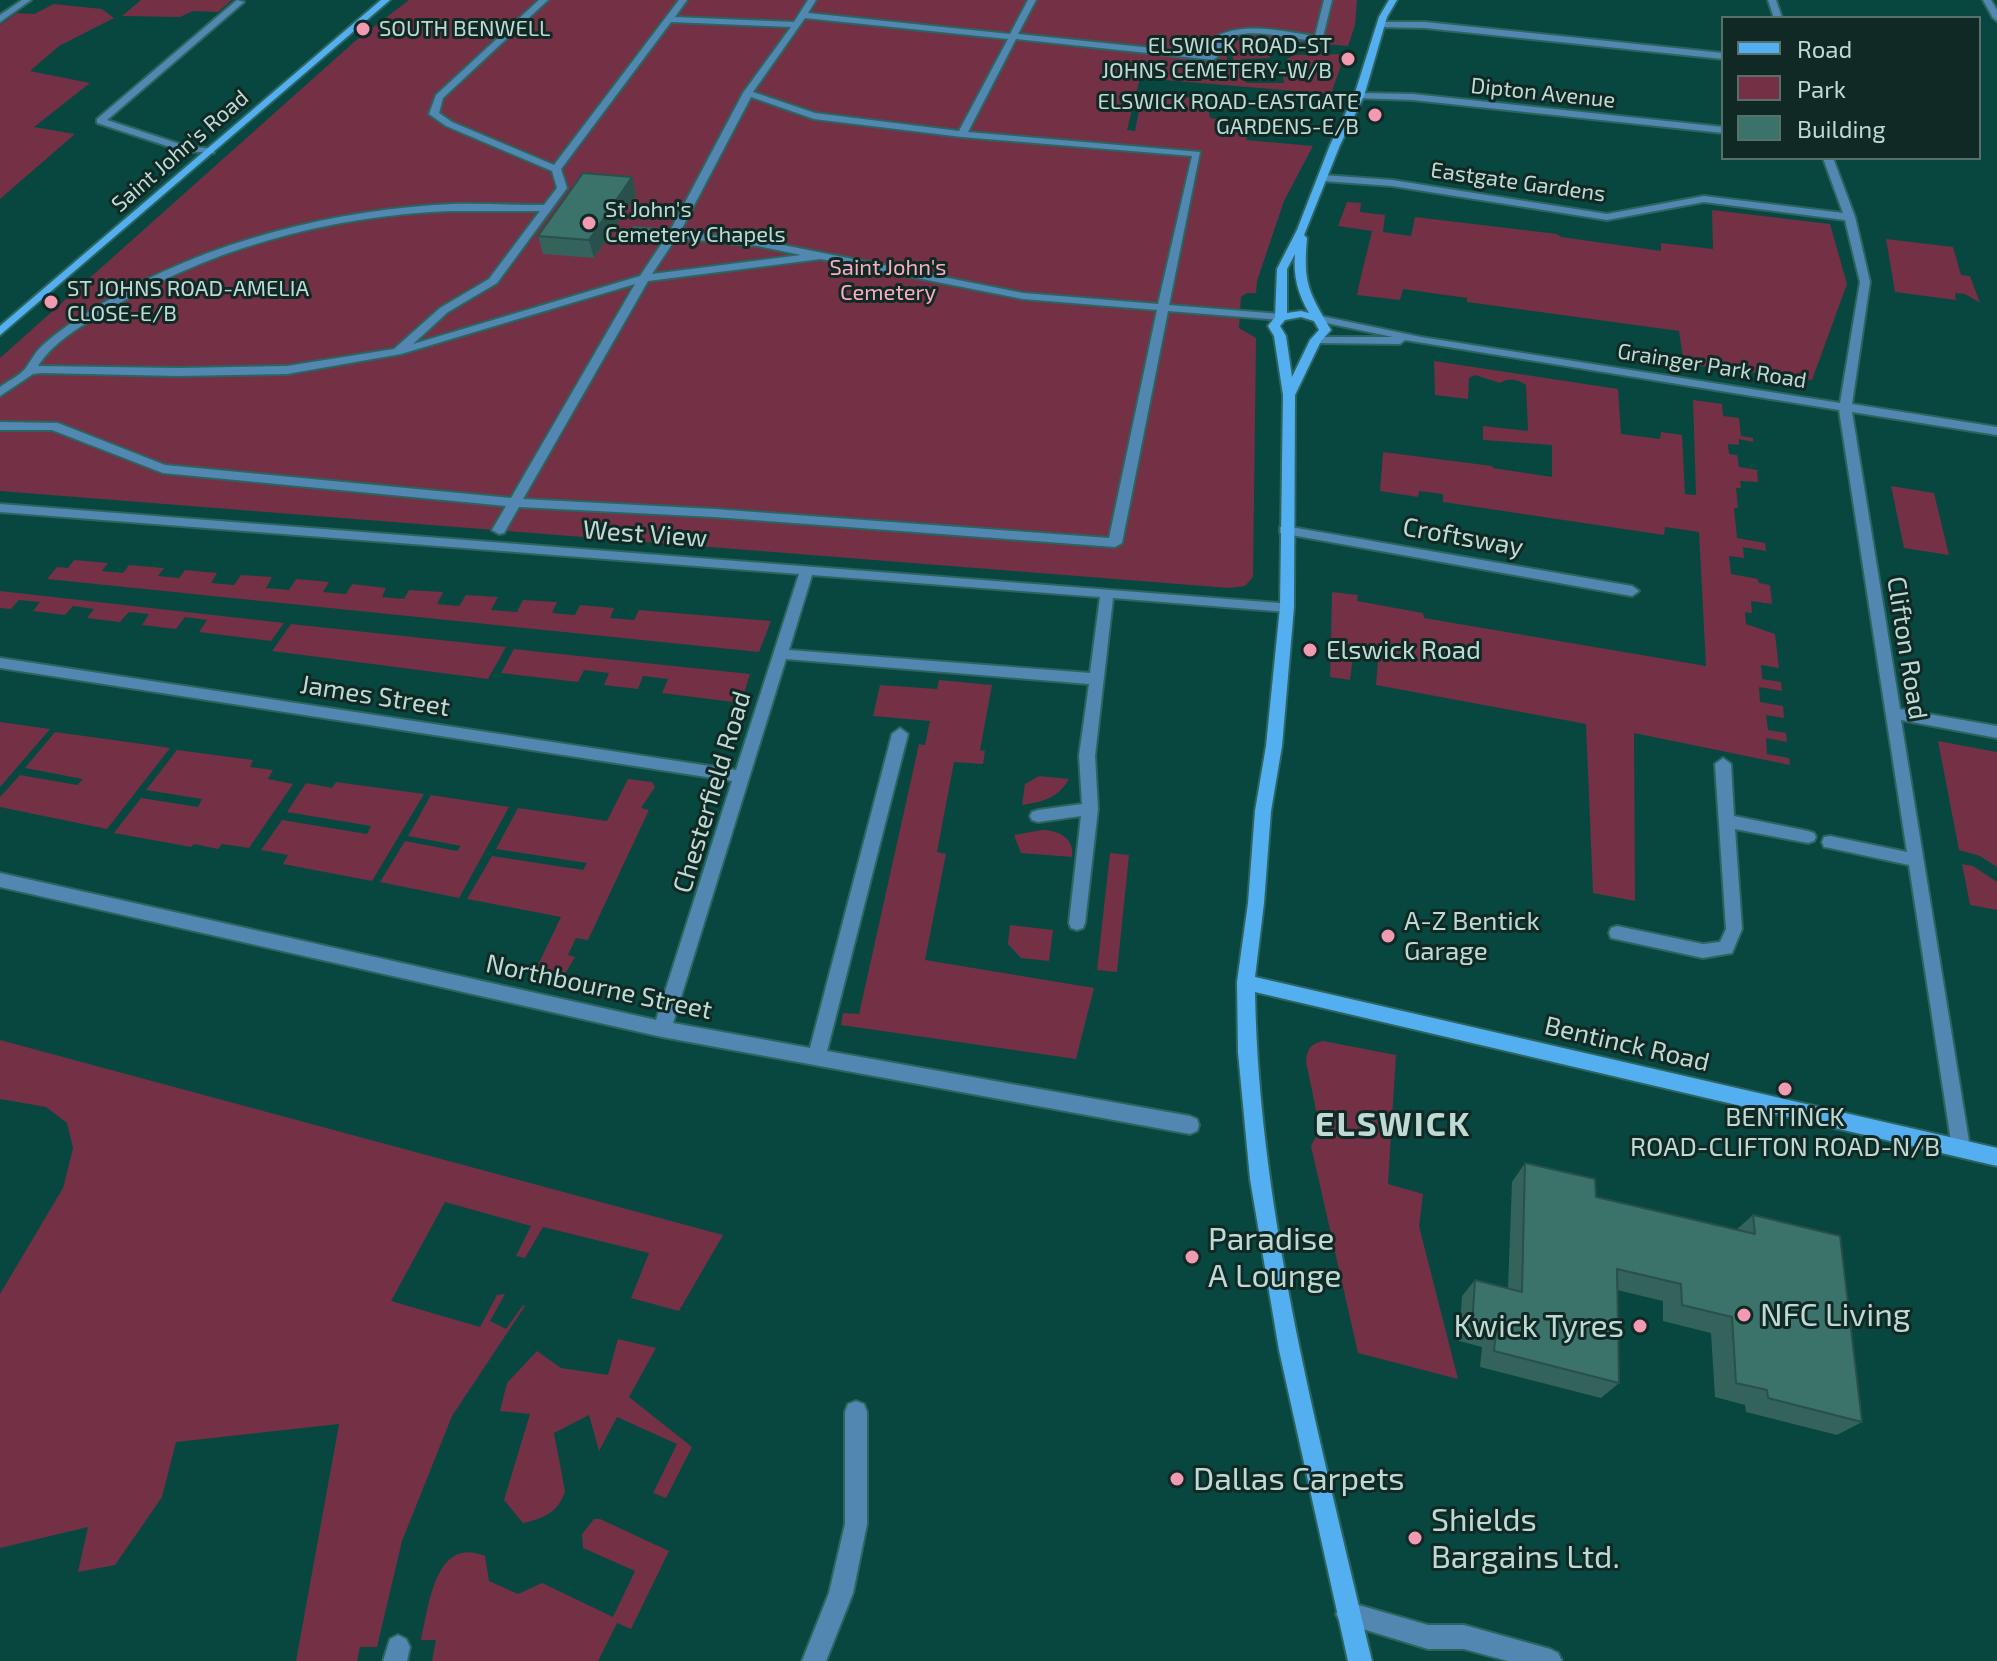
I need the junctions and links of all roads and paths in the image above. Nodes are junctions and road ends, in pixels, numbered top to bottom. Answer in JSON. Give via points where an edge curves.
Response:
{"nodes":[{"id":1,"x":27,"y":0,"type":"edge"},
{"id":2,"x":386,"y":0,"type":"edge"},
{"id":3,"x":544,"y":0,"type":"edge"},
{"id":4,"x":683,"y":0,"type":"edge"},
{"id":5,"x":812,"y":0,"type":"edge"},
{"id":6,"x":1032,"y":0,"type":"edge"},
{"id":7,"x":1328,"y":0,"type":"edge"},
{"id":8,"x":1393,"y":0,"type":"edge"},
{"id":9,"x":1987,"y":0,"type":"edge"},
{"id":10,"x":240,"y":2,"type":"dead end"},
{"id":11,"x":1377,"y":2,"type":"dead end"},
{"id":12,"x":804,"y":15,"type":"junction"},
{"id":13,"x":1997,"y":18,"type":"edge"},
{"id":14,"x":0,"y":19,"type":"edge"},
{"id":15,"x":670,"y":19,"type":"junction"},
{"id":16,"x":1382,"y":21,"type":"junction"},
{"id":17,"x":797,"y":25,"type":"junction"},
{"id":18,"x":1014,"y":35,"type":"junction"},
{"id":19,"x":1721,"y":56,"type":"edge"},
{"id":20,"x":748,"y":93,"type":"junction"},
{"id":21,"x":1359,"y":96,"type":"junction"},
{"id":22,"x":1721,"y":130,"type":"edge"},
{"id":23,"x":962,"y":134,"type":"junction"},
{"id":24,"x":211,"y":151,"type":"junction"},
{"id":25,"x":1829,"y":160,"type":"edge"},
{"id":26,"x":556,"y":169,"type":"junction"},
{"id":27,"x":1323,"y":178,"type":"junction"},
{"id":28,"x":546,"y":208,"type":"junction"},
{"id":29,"x":1850,"y":217,"type":"junction"},
{"id":30,"x":1302,"y":230,"type":"junction"},
{"id":31,"x":635,"y":231,"type":"dead end"},
{"id":32,"x":673,"y":235,"type":"junction"},
{"id":33,"x":825,"y":255,"type":"junction"},
{"id":34,"x":644,"y":278,"type":"junction"},
{"id":35,"x":1163,"y":309,"type":"junction"},
{"id":36,"x":1281,"y":317,"type":"junction"},
{"id":37,"x":1316,"y":318,"type":"junction"},
{"id":38,"x":0,"y":332,"type":"edge"},
{"id":39,"x":1280,"y":336,"type":"junction"},
{"id":40,"x":1316,"y":340,"type":"junction"},
{"id":41,"x":1421,"y":340,"type":"junction"},
{"id":42,"x":397,"y":352,"type":"junction"},
{"id":43,"x":29,"y":372,"type":"junction"},
{"id":44,"x":0,"y":392,"type":"edge"},
{"id":45,"x":1289,"y":395,"type":"junction"},
{"id":46,"x":1845,"y":408,"type":"junction"},
{"id":47,"x":0,"y":426,"type":"edge"},
{"id":48,"x":1997,"y":431,"type":"edge"},
{"id":49,"x":515,"y":503,"type":"junction"},
{"id":50,"x":6,"y":508,"type":"edge"},
{"id":51,"x":0,"y":521,"type":"edge"},
{"id":52,"x":499,"y":530,"type":"dead end"},
{"id":53,"x":1285,"y":530,"type":"junction"},
{"id":54,"x":807,"y":570,"type":"junction"},
{"id":55,"x":1632,"y":591,"type":"dead end"},
{"id":56,"x":1107,"y":594,"type":"junction"},
{"id":57,"x":1287,"y":607,"type":"junction"},
{"id":58,"x":781,"y":654,"type":"junction"},
{"id":59,"x":0,"y":663,"type":"edge"},
{"id":60,"x":1097,"y":679,"type":"junction"},
{"id":61,"x":1892,"y":713,"type":"junction"},
{"id":62,"x":1997,"y":732,"type":"edge"},
{"id":63,"x":900,"y":734,"type":"dead end"},
{"id":64,"x":1723,"y":764,"type":"dead end"},
{"id":65,"x":742,"y":777,"type":"junction"},
{"id":66,"x":1090,"y":809,"type":"junction"},
{"id":67,"x":1038,"y":816,"type":"dead end"},
{"id":68,"x":1729,"y":821,"type":"junction"},
{"id":69,"x":1808,"y":837,"type":"dead end"},
{"id":70,"x":1830,"y":842,"type":"dead end"},
{"id":71,"x":1918,"y":861,"type":"junction"},
{"id":72,"x":0,"y":880,"type":"edge"},
{"id":73,"x":1077,"y":923,"type":"dead end"},
{"id":74,"x":1617,"y":933,"type":"dead end"},
{"id":75,"x":1246,"y":982,"type":"junction"},
{"id":76,"x":662,"y":1029,"type":"junction"},
{"id":77,"x":816,"y":1058,"type":"junction"},
{"id":78,"x":1190,"y":1125,"type":"dead end"},
{"id":79,"x":1961,"y":1148,"type":"junction"},
{"id":80,"x":1997,"y":1157,"type":"edge"},
{"id":81,"x":856,"y":1412,"type":"dead end"},
{"id":82,"x":1348,"y":1614,"type":"junction"},
{"id":83,"x":814,"y":1661,"type":"edge"},
{"id":84,"x":1360,"y":1661,"type":"edge"},
{"id":85,"x":1550,"y":1661,"type":"edge"}],
"edges":[{"from":1,"to":14,"type":"street"},
{"from":2,"to":24,"type":"main road","name":"Saint John's Road"},
{"from":3,"to":26,"type":"street","via":[[439,97],[434,114]]},
{"from":4,"to":15,"type":"street"},
{"from":5,"to":12,"type":"street"},
{"from":6,"to":18,"type":"street"},
{"from":7,"to":18,"type":"street","via":[[1319,39],[1236,33],[1219,40],[1213,57]]},
{"from":8,"to":16,"type":"main road"},
{"from":9,"to":13,"type":"street"},
{"from":10,"to":24,"type":"street","via":[[100,121],[185,149]]},
{"from":11,"to":16,"type":"main road"},
{"from":12,"to":17,"type":"street"},
{"from":12,"to":18,"type":"street"},
{"from":15,"to":17,"type":"street"},
{"from":15,"to":26,"type":"street"},
{"from":16,"to":19,"type":"street"},
{"from":16,"to":21,"type":"main road"},
{"from":17,"to":20,"type":"street"},
{"from":18,"to":23,"type":"street"},
{"from":20,"to":23,"type":"street","via":[[814,116]]},
{"from":20,"to":32,"type":"street"},
{"from":21,"to":22,"type":"street","name":"Dipton Avenue","via":[[1413,97]]},
{"from":21,"to":27,"type":"main road"},
{"from":23,"to":35,"type":"street","via":[[1197,154]]},
{"from":24,"to":38,"type":"main road","name":"Saint John's Road"},
{"from":25,"to":29,"type":"street","name":"Clifton Road"},
{"from":26,"to":28,"type":"street","via":[[562,188]]},
{"from":27,"to":29,"type":"street","name":"Eastgate Gardens","via":[[1392,183],[1607,217],[1704,199]]},
{"from":27,"to":30,"type":"main road"},
{"from":28,"to":42,"type":"street","via":[[493,281],[444,310]]},
{"from":28,"to":43,"type":"street","via":[[436,208],[316,223],[209,256],[111,301],[38,353]]},
{"from":29,"to":46,"type":"street","name":"Clifton Road","via":[[1865,282]]},
{"from":30,"to":36,"type":"main road","via":[[1282,269]]},
{"from":30,"to":37,"type":"main road","via":[[1299,271]]},
{"from":31,"to":32,"type":"street"},
{"from":32,"to":33,"type":"street"},
{"from":32,"to":34,"type":"street"},
{"from":33,"to":34,"type":"street"},
{"from":33,"to":35,"type":"street","via":[[1023,296]]},
{"from":34,"to":42,"type":"street"},
{"from":34,"to":49,"type":"street"},
{"from":35,"to":36,"type":"street"},
{"from":35,"to":49,"type":"street","via":[[1115,543]]},
{"from":36,"to":37,"type":"main road"},
{"from":36,"to":39,"type":"main road","via":[[1274,326]]},
{"from":37,"to":40,"type":"main road","via":[[1325,330]]},
{"from":37,"to":41,"type":"street","name":"Grainger Park Road"},
{"from":39,"to":40,"type":"main road","via":[[1297,342]]},
{"from":39,"to":45,"type":"main road"},
{"from":40,"to":41,"type":"street","name":"Grainger Park Road"},
{"from":40,"to":45,"type":"main road"},
{"from":41,"to":46,"type":"street","name":"Grainger Park Road"},
{"from":42,"to":43,"type":"street","via":[[287,370]]},
{"from":43,"to":44,"type":"street"},
{"from":45,"to":53,"type":"main road"},
{"from":46,"to":48,"type":"street","name":"Grainger Park Road"},
{"from":46,"to":61,"type":"street","name":"Clifton Road"},
{"from":47,"to":49,"type":"street","via":[[54,426],[163,469]]},
{"from":49,"to":52,"type":"street"},
{"from":50,"to":51,"type":"street"},
{"from":50,"to":54,"type":"street","name":"West View"},
{"from":53,"to":55,"type":"street","name":"Croftsway"},
{"from":53,"to":57,"type":"main road"},
{"from":54,"to":56,"type":"street","name":"West View"},
{"from":54,"to":58,"type":"street","name":"Chesterfield Road"},
{"from":56,"to":57,"type":"street","name":"West View"},
{"from":56,"to":60,"type":"street"},
{"from":57,"to":75,"type":"main road"},
{"from":58,"to":60,"type":"street"},
{"from":58,"to":65,"type":"street","name":"Chesterfield Road"},
{"from":59,"to":65,"type":"street","name":"James Street"},
{"from":60,"to":66,"type":"street","via":[[1087,756]]},
{"from":61,"to":62,"type":"street"},
{"from":61,"to":71,"type":"street","name":"Clifton Road"},
{"from":63,"to":77,"type":"street"},
{"from":64,"to":68,"type":"street"},
{"from":65,"to":76,"type":"street","name":"Chesterfield Road"},
{"from":66,"to":67,"type":"street"},
{"from":66,"to":73,"type":"street"},
{"from":68,"to":69,"type":"street"},
{"from":68,"to":74,"type":"street","via":[[1734,929],[1726,948],[1703,951]]},
{"from":70,"to":71,"type":"street"},
{"from":71,"to":79,"type":"street","name":"Clifton Road"},
{"from":72,"to":76,"type":"street","name":"Northbourne Street"},
{"from":75,"to":79,"type":"main road","name":"Bentinck Road"},
{"from":75,"to":82,"type":"main road","via":[[1260,1179],[1289,1350]]},
{"from":76,"to":77,"type":"street","name":"Northbourne Street"},
{"from":77,"to":78,"type":"street","name":"Northbourne Street"},
{"from":79,"to":80,"type":"main road","name":"Bentinck Road"},
{"from":81,"to":83,"type":"street","via":[[856,1524],[841,1593]]},
{"from":82,"to":84,"type":"main road"},
{"from":82,"to":85,"type":"street","via":[[1428,1637],[1464,1637]]}]}
